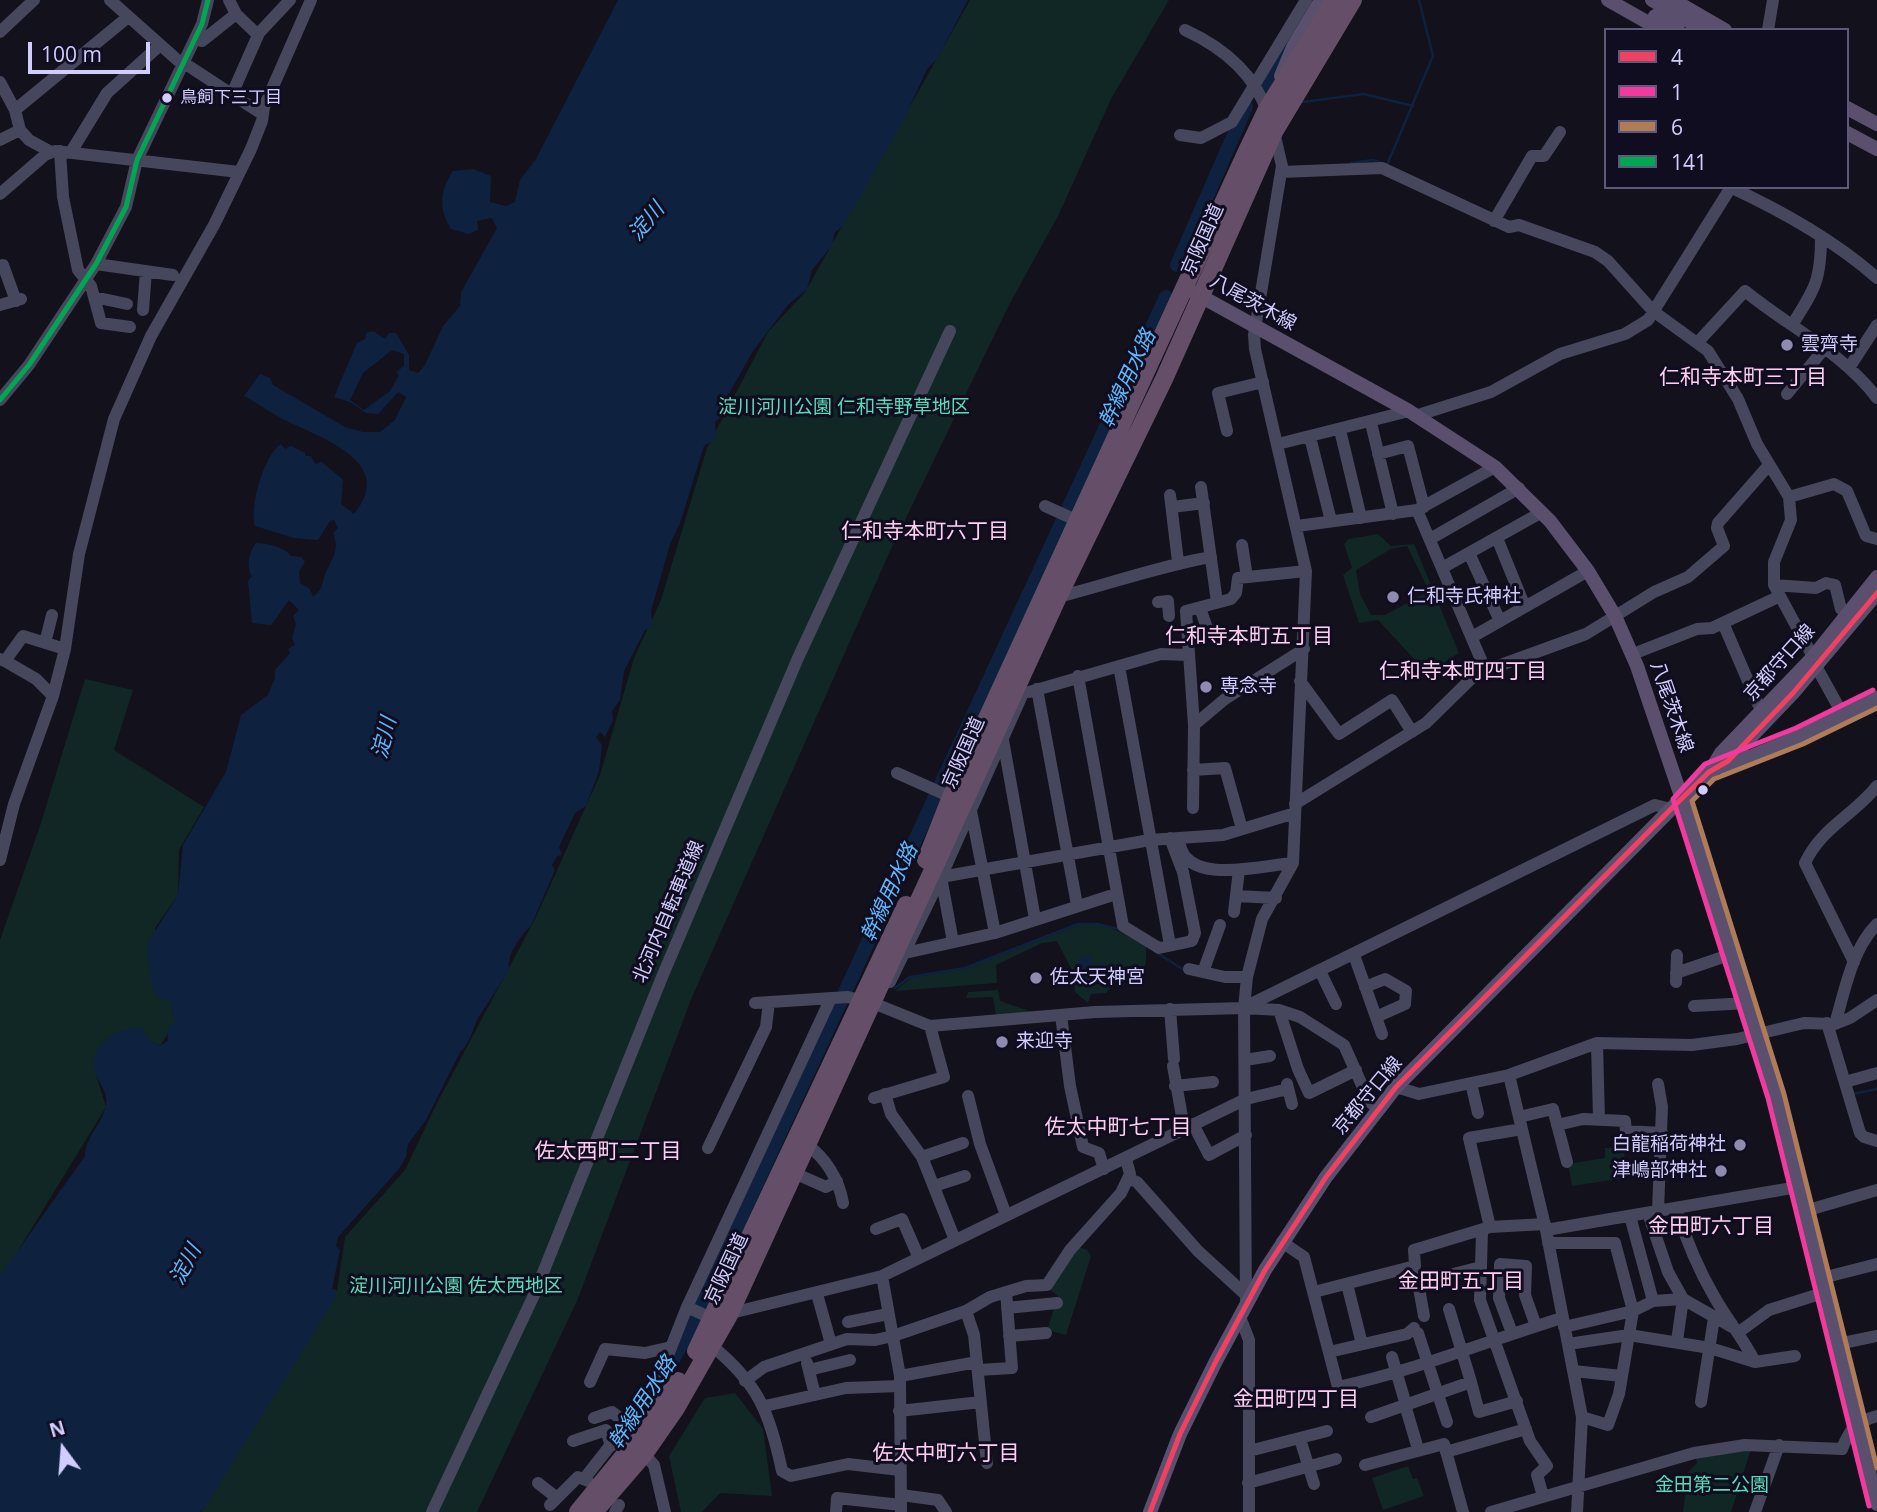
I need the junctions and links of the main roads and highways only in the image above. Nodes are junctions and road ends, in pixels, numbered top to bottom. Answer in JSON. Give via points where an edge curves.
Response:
{"nodes":[{"id":1,"x":1321,"y":0,"type":"edge"},
{"id":2,"x":1335,"y":0,"type":"edge"},
{"id":3,"x":1353,"y":0,"type":"edge"},
{"id":4,"x":1608,"y":0,"type":"edge"},
{"id":5,"x":1628,"y":0,"type":"edge"},
{"id":6,"x":1652,"y":0,"type":"edge"},
{"id":7,"x":1673,"y":0,"type":"edge"},
{"id":8,"x":1307,"y":7,"type":"edge"},
{"id":9,"x":1657,"y":28,"type":"edge"},
{"id":10,"x":1675,"y":28,"type":"edge"},
{"id":11,"x":1701,"y":28,"type":"edge"},
{"id":12,"x":1721,"y":28,"type":"edge"},
{"id":13,"x":1849,"y":99,"type":"edge"},
{"id":14,"x":1267,"y":109,"type":"junction"},
{"id":15,"x":1849,"y":109,"type":"edge"},
{"id":16,"x":1877,"y":114,"type":"edge"},
{"id":17,"x":1849,"y":123,"type":"edge"},
{"id":18,"x":1877,"y":124,"type":"edge"},
{"id":19,"x":1849,"y":134,"type":"edge"},
{"id":20,"x":1877,"y":138,"type":"edge"},
{"id":21,"x":1877,"y":149,"type":"edge"},
{"id":22,"x":1193,"y":292,"type":"junction"},
{"id":23,"x":1877,"y":577,"type":"edge"},
{"id":24,"x":1877,"y":593,"type":"edge"},
{"id":25,"x":1815,"y":663,"type":"junction"},
{"id":26,"x":1877,"y":698,"type":"edge"},
{"id":27,"x":1709,"y":772,"type":"junction"},
{"id":28,"x":1677,"y":804,"type":"junction"},
{"id":29,"x":860,"y":1000,"type":"junction"},
{"id":30,"x":704,"y":1313,"type":"junction"},
{"id":31,"x":1876,"y":1499,"type":"edge"},
{"id":32,"x":578,"y":1512,"type":"edge"},
{"id":33,"x":594,"y":1512,"type":"edge"},
{"id":34,"x":1150,"y":1512,"type":"edge"}],
"edges":[{"from":1,"to":8,"type":"main road"},
{"from":2,"to":14,"type":"highway","name":"京阪国道"},
{"from":3,"to":22,"type":"highway","name":"京阪国道","via":[[1274,132]]},
{"from":4,"to":9,"type":"main road"},
{"from":5,"to":10,"type":"main road"},
{"from":6,"to":11,"type":"main road"},
{"from":7,"to":12,"type":"main road"},
{"from":8,"to":14,"type":"main road"},
{"from":13,"to":16,"type":"main road"},
{"from":14,"to":22,"type":"highway","name":"京阪国道"},
{"from":15,"to":18,"type":"main road"},
{"from":17,"to":20,"type":"main road"},
{"from":19,"to":21,"type":"main road"},
{"from":22,"to":28,"type":"main road","name":"八尾茨木線","via":[[1412,414],[1495,467],[1542,512],[1588,572],[1633,654]]},
{"from":22,"to":29,"type":"highway","name":"京阪国道","via":[[1159,392],[1058,597],[1019,693]]},
{"from":22,"to":29,"type":"highway","name":"京阪国道","via":[[1068,517],[941,793],[920,876]]},
{"from":23,"to":25,"type":"main road","name":"京都守口線"},
{"from":24,"to":25,"type":"main road","name":"京都守口線"},
{"from":25,"to":27,"type":"main road","name":"京都守口線","via":[[1721,754]]},
{"from":25,"to":27,"type":"main road","name":"京都守口線","via":[[1728,761]]},
{"from":26,"to":27,"type":"main road","via":[[1800,736]]},
{"from":27,"to":28,"type":"main road","name":"京都守口線"},
{"from":28,"to":31,"type":"main road","name":"八尾茨木線","via":[[1758,1035]]},
{"from":28,"to":34,"type":"main road","name":"京都守口線","via":[[1396,1087],[1326,1177],[1244,1306],[1180,1434]]},
{"from":29,"to":30,"type":"highway","name":"京阪国道"},
{"from":29,"to":30,"type":"highway","name":"京阪国道","via":[[794,1173]]},
{"from":30,"to":32,"type":"highway","name":"京阪国道","via":[[684,1372],[663,1405],[592,1482]]},
{"from":30,"to":33,"type":"highway","name":"京阪国道","via":[[712,1346],[644,1454]]}]}
